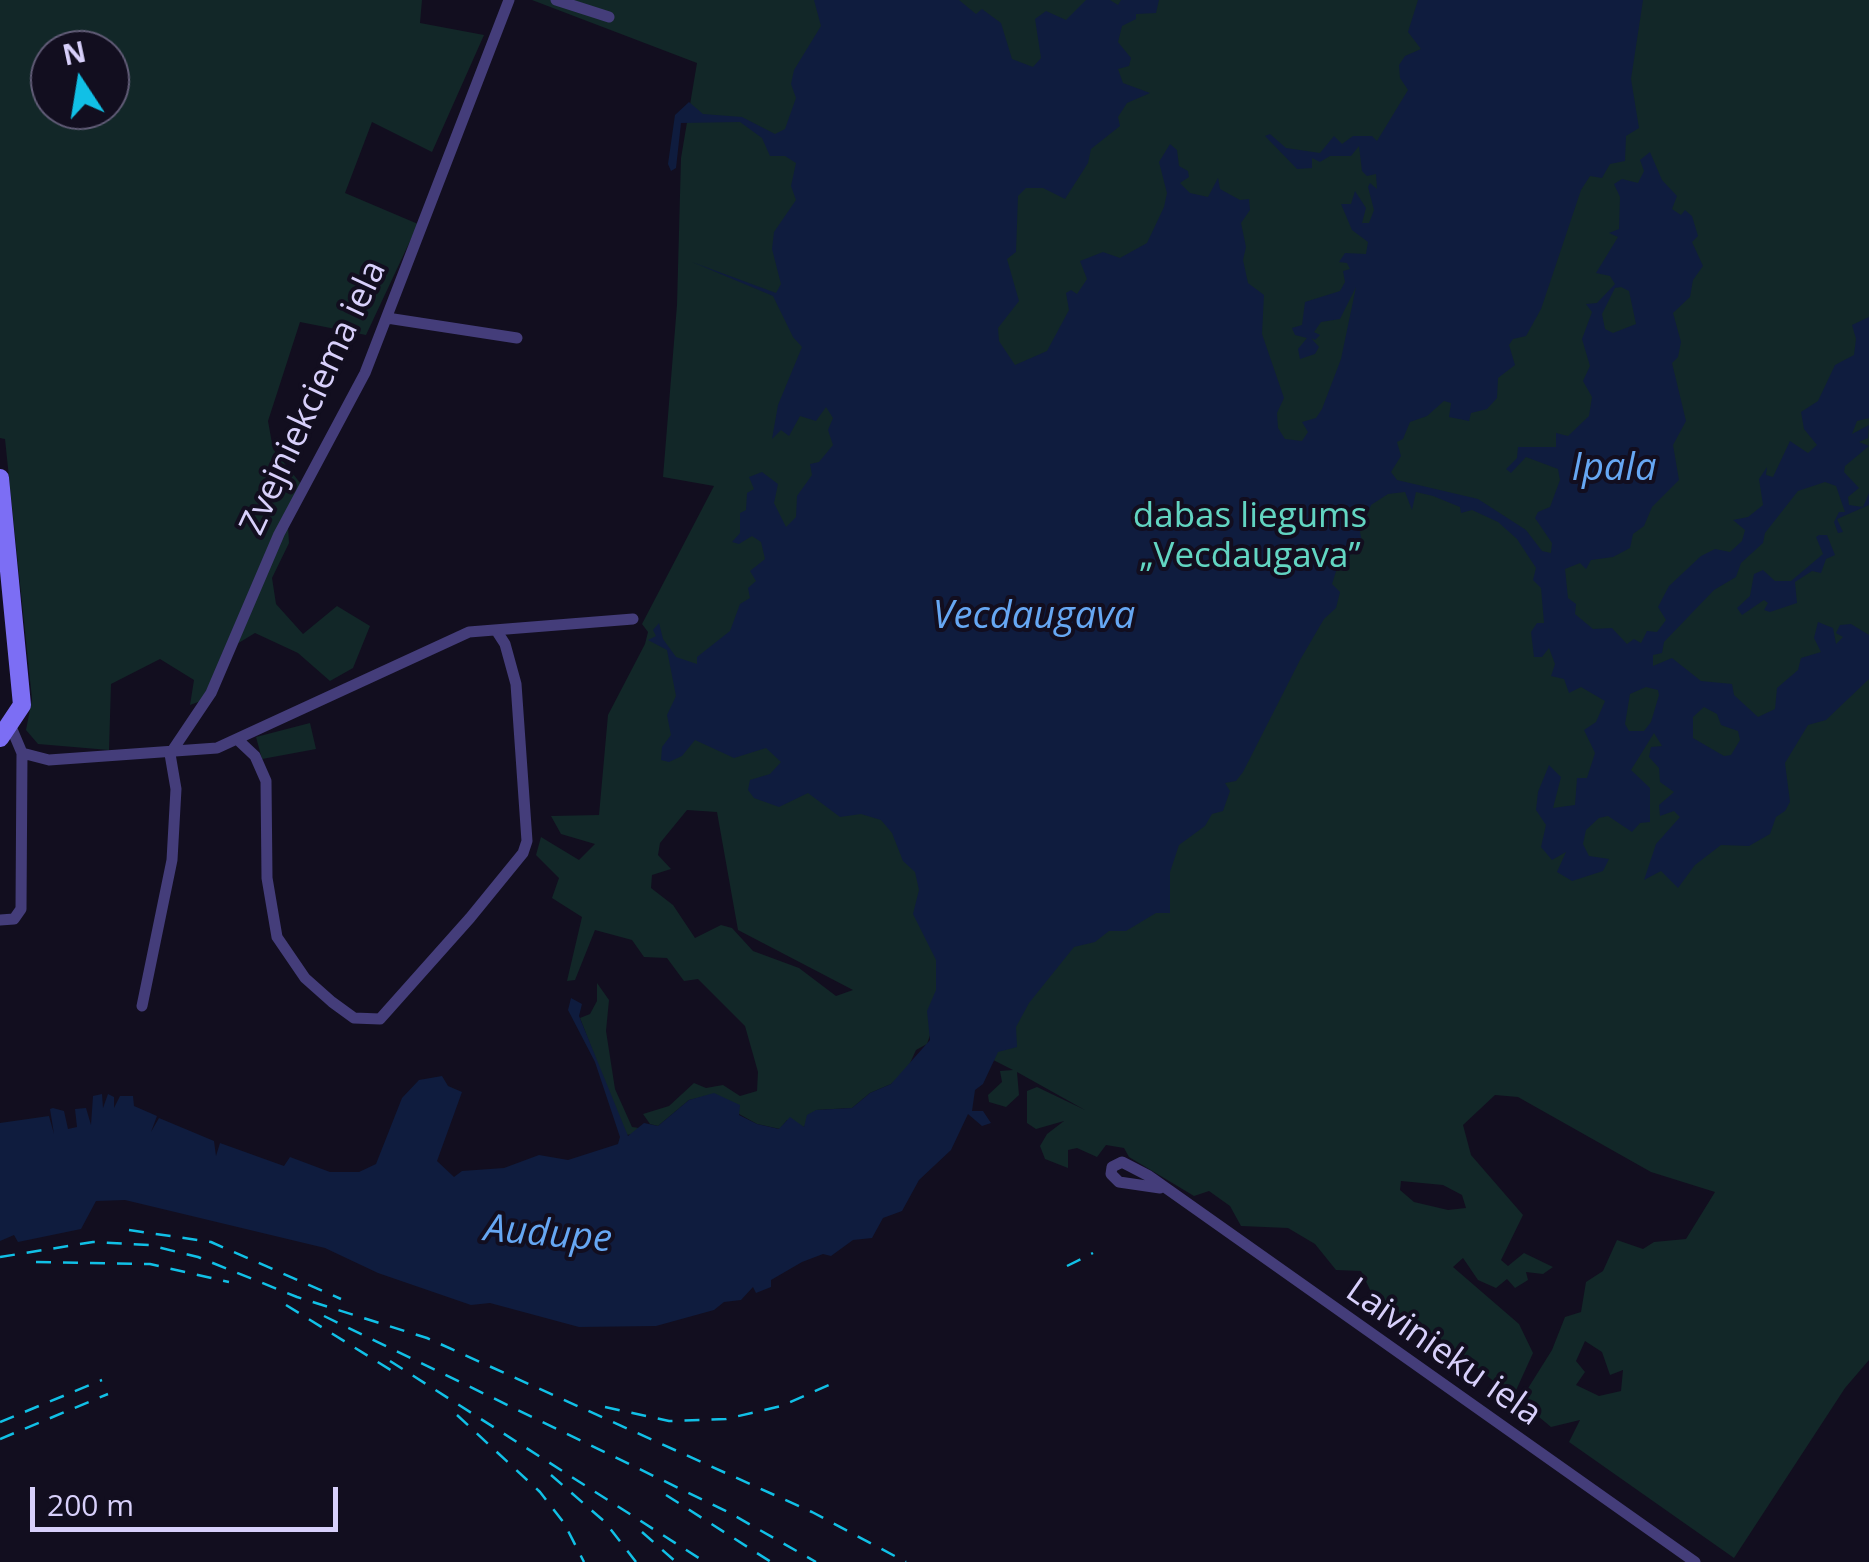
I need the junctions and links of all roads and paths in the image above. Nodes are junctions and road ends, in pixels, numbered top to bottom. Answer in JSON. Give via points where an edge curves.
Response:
{"nodes":[{"id":1,"x":509,"y":0,"type":"edge"},
{"id":2,"x":556,"y":0,"type":"edge"},
{"id":3,"x":609,"y":17,"type":"dead end"},
{"id":4,"x":387,"y":318,"type":"junction"},
{"id":5,"x":518,"y":338,"type":"dead end"},
{"id":6,"x":0,"y":478,"type":"edge"},
{"id":7,"x":4,"y":557,"type":"edge"},
{"id":8,"x":634,"y":619,"type":"dead end"},
{"id":9,"x":496,"y":630,"type":"junction"},
{"id":10,"x":6,"y":732,"type":"edge"},
{"id":11,"x":238,"y":740,"type":"junction"},
{"id":12,"x":22,"y":753,"type":"junction"},
{"id":13,"x":170,"y":754,"type":"junction"},
{"id":14,"x":0,"y":920,"type":"edge"},
{"id":15,"x":142,"y":1006,"type":"dead end"},
{"id":16,"x":1160,"y":1188,"type":"dead end"},
{"id":17,"x":1695,"y":1562,"type":"edge"}],
"edges":[{"from":1,"to":4,"type":"street","name":"Zvejniekciema iela"},
{"from":2,"to":3,"type":"street"},
{"from":4,"to":5,"type":"street"},
{"from":4,"to":13,"type":"street","name":"Zvejniekciema iela","via":[[320,465],[279,534],[211,693]]},
{"from":6,"to":7,"type":"main road"},
{"from":7,"to":10,"type":"main road","via":[[22,705]]},
{"from":8,"to":9,"type":"street"},
{"from":9,"to":11,"type":"street","via":[[469,632],[421,652]]},
{"from":9,"to":11,"type":"street","via":[[516,684],[527,841],[470,918],[380,1019],[354,1018],[332,1002],[305,978],[277,937],[267,878],[266,781],[255,756]]},
{"from":10,"to":12,"type":"street"},
{"from":11,"to":13,"type":"street"},
{"from":12,"to":13,"type":"street","via":[[49,760]]},
{"from":12,"to":14,"type":"street","via":[[21,909],[14,919]]},
{"from":13,"to":15,"type":"street","via":[[176,789],[172,860]]},
{"from":16,"to":17,"type":"street","name":"Laivinieku iela"}]}
